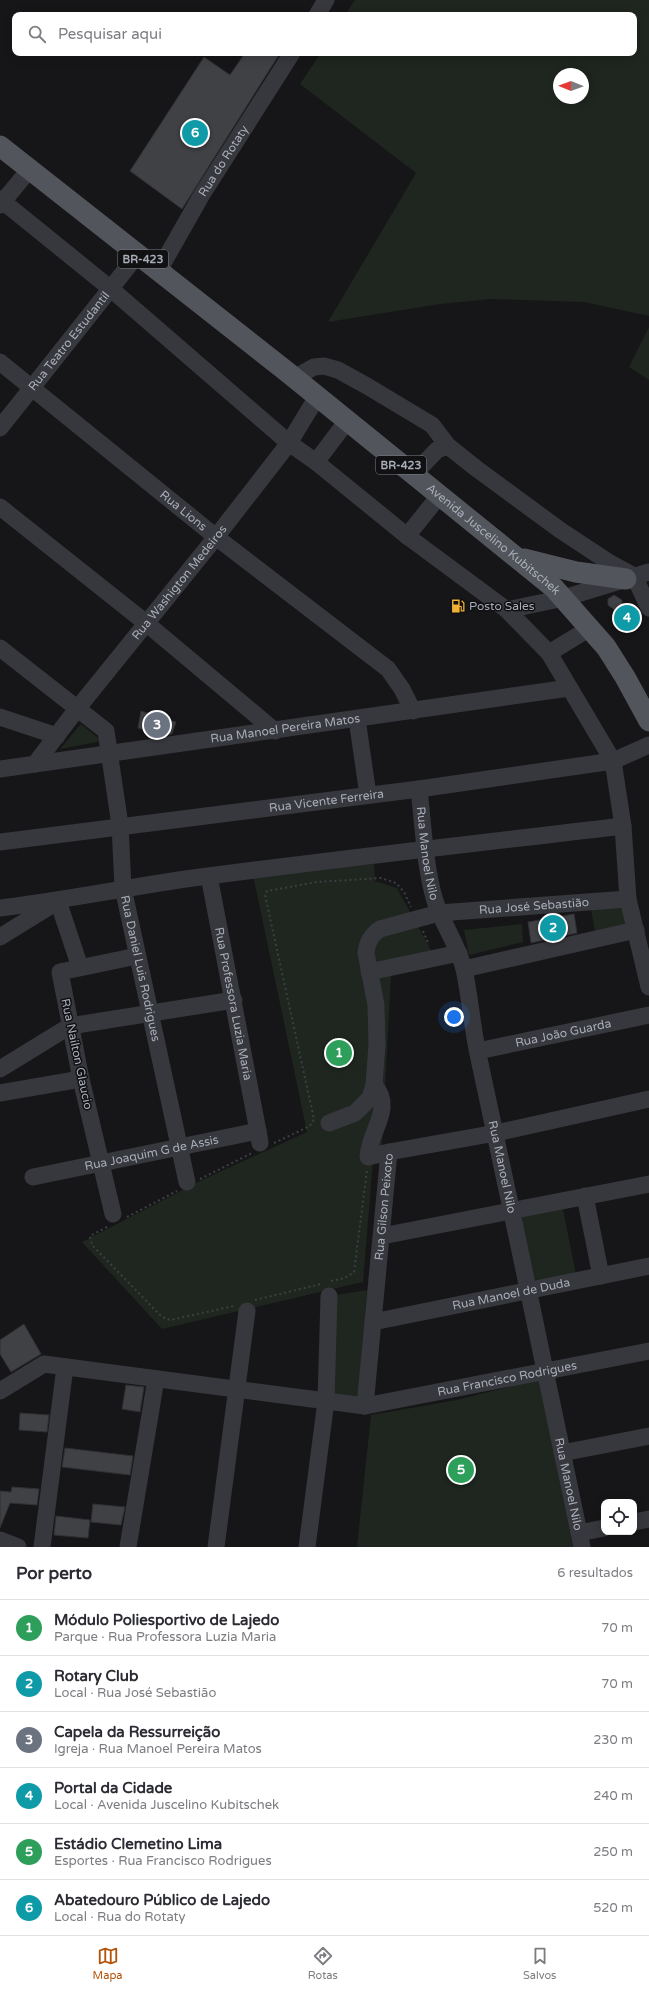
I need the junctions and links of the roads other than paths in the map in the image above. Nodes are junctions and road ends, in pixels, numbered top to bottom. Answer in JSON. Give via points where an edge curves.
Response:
{"nodes":[{"id":1,"x":326,"y":0,"type":"edge"},
{"id":2,"x":319,"y":12,"type":"edge"},
{"id":3,"x":290,"y":56,"type":"edge"},
{"id":4,"x":0,"y":146,"type":"edge"},
{"id":5,"x":30,"y":169,"type":"junction"},
{"id":6,"x":1,"y":202,"type":"edge"},
{"id":7,"x":138,"y":254,"type":"junction"},
{"id":8,"x":158,"y":272,"type":"junction"},
{"id":9,"x":111,"y":289,"type":"junction"},
{"id":10,"x":0,"y":362,"type":"edge"},
{"id":11,"x":290,"y":375,"type":"junction"},
{"id":12,"x":31,"y":389,"type":"junction"},
{"id":13,"x":317,"y":397,"type":"junction"},
{"id":14,"x":347,"y":421,"type":"junction"},
{"id":15,"x":0,"y":428,"type":"edge"},
{"id":16,"x":289,"y":443,"type":"junction"},
{"id":17,"x":448,"y":446,"type":"junction"},
{"id":18,"x":316,"y":462,"type":"junction"},
{"id":19,"x":413,"y":475,"type":"junction"},
{"id":20,"x":439,"y":496,"type":"junction"},
{"id":21,"x":0,"y":507,"type":"edge"},
{"id":22,"x":407,"y":536,"type":"junction"},
{"id":23,"x":216,"y":538,"type":"junction"},
{"id":24,"x":518,"y":557,"type":"junction"},
{"id":25,"x":636,"y":576,"type":"edge"},
{"id":26,"x":564,"y":598,"type":"junction"},
{"id":27,"x":649,"y":608,"type":"edge"},
{"id":28,"x":507,"y":610,"type":"junction"},
{"id":29,"x":146,"y":623,"type":"junction"},
{"id":30,"x":590,"y":628,"type":"junction"},
{"id":31,"x":0,"y":648,"type":"edge"},
{"id":32,"x":549,"y":653,"type":"junction"},
{"id":33,"x":570,"y":688,"type":"junction"},
{"id":34,"x":77,"y":709,"type":"junction"},
{"id":35,"x":413,"y":711,"type":"junction"},
{"id":36,"x":0,"y":717,"type":"edge"},
{"id":37,"x":648,"y":717,"type":"edge"},
{"id":38,"x":357,"y":719,"type":"junction"},
{"id":39,"x":275,"y":731,"type":"junction"},
{"id":40,"x":57,"y":736,"type":"junction"},
{"id":41,"x":649,"y":745,"type":"edge"},
{"id":42,"x":110,"y":752,"type":"junction"},
{"id":43,"x":613,"y":761,"type":"junction"},
{"id":44,"x":35,"y":764,"type":"junction"},
{"id":45,"x":0,"y":769,"type":"edge"},
{"id":46,"x":419,"y":789,"type":"junction"},
{"id":47,"x":368,"y":795,"type":"junction"},
{"id":48,"x":120,"y":826,"type":"junction"},
{"id":49,"x":623,"y":826,"type":"junction"},
{"id":50,"x":0,"y":842,"type":"edge"},
{"id":51,"x":426,"y":850,"type":"junction"},
{"id":52,"x":209,"y":876,"type":"junction"},
{"id":53,"x":123,"y":888,"type":"junction"},
{"id":54,"x":628,"y":899,"type":"junction"},
{"id":55,"x":58,"y":901,"type":"junction"},
{"id":56,"x":0,"y":908,"type":"edge"},
{"id":57,"x":439,"y":913,"type":"junction"},
{"id":58,"x":636,"y":930,"type":"junction"},
{"id":59,"x":0,"y":937,"type":"edge"},
{"id":60,"x":459,"y":953,"type":"junction"},
{"id":61,"x":137,"y":956,"type":"junction"},
{"id":62,"x":80,"y":968,"type":"junction"},
{"id":63,"x":464,"y":969,"type":"junction"},
{"id":64,"x":369,"y":972,"type":"junction"},
{"id":65,"x":649,"y":987,"type":"edge"},
{"id":66,"x":234,"y":1000,"type":"junction"},
{"id":67,"x":150,"y":1014,"type":"junction"},
{"id":68,"x":649,"y":1014,"type":"edge"},
{"id":69,"x":70,"y":1026,"type":"junction"},
{"id":70,"x":478,"y":1052,"type":"junction"},
{"id":71,"x":0,"y":1069,"type":"edge"},
{"id":72,"x":81,"y":1079,"type":"junction"},
{"id":73,"x":374,"y":1085,"type":"junction"},
{"id":74,"x":0,"y":1093,"type":"edge"},
{"id":75,"x":649,"y":1099,"type":"edge"},
{"id":76,"x":329,"y":1123,"type":"dead end"},
{"id":77,"x":496,"y":1133,"type":"junction"},
{"id":78,"x":262,"y":1142,"type":"joint"},
{"id":79,"x":180,"y":1149,"type":"junction"},
{"id":80,"x":389,"y":1152,"type":"junction"},
{"id":81,"x":101,"y":1163,"type":"junction"},
{"id":82,"x":33,"y":1177,"type":"dead end"},
{"id":83,"x":189,"y":1184,"type":"road end"},
{"id":84,"x":649,"y":1184,"type":"edge"},
{"id":85,"x":585,"y":1196,"type":"junction"},
{"id":86,"x":512,"y":1212,"type":"junction"},
{"id":87,"x":117,"y":1219,"type":"road end"},
{"id":88,"x":382,"y":1236,"type":"junction"},
{"id":89,"x":649,"y":1266,"type":"edge"},
{"id":90,"x":600,"y":1276,"type":"junction"},
{"id":91,"x":327,"y":1287,"type":"road end"},
{"id":92,"x":528,"y":1291,"type":"junction"},
{"id":93,"x":246,"y":1305,"type":"road end"},
{"id":94,"x":373,"y":1322,"type":"junction"},
{"id":95,"x":649,"y":1351,"type":"edge"},
{"id":96,"x":65,"y":1367,"type":"junction"},
{"id":97,"x":544,"y":1372,"type":"junction"},
{"id":98,"x":156,"y":1379,"type":"junction"},
{"id":99,"x":237,"y":1389,"type":"junction"},
{"id":100,"x":0,"y":1391,"type":"edge"},
{"id":101,"x":326,"y":1401,"type":"junction"},
{"id":102,"x":365,"y":1406,"type":"junction"},
{"id":103,"x":649,"y":1436,"type":"edge"},
{"id":104,"x":562,"y":1453,"type":"junction"},
{"id":105,"x":649,"y":1519,"type":"edge"},
{"id":106,"x":637,"y":1521,"type":"edge"},
{"id":107,"x":601,"y":1530,"type":"edge"},
{"id":108,"x":0,"y":1540,"type":"edge"},
{"id":109,"x":580,"y":1540,"type":"edge"},
{"id":110,"x":18,"y":1547,"type":"edge"},
{"id":111,"x":42,"y":1547,"type":"edge"},
{"id":112,"x":128,"y":1547,"type":"edge"},
{"id":113,"x":216,"y":1547,"type":"edge"},
{"id":114,"x":307,"y":1547,"type":"edge"}],
"edges":[{"from":1,"to":2,"type":"street"},
{"from":3,"to":8,"type":"street","name":"Rua do Rotaty","via":[[201,196]]},
{"from":4,"to":5,"type":"main road","number":"BR-423"},
{"from":5,"to":6,"type":"street"},
{"from":5,"to":7,"type":"main road","number":"BR-423"},
{"from":6,"to":9,"type":"street"},
{"from":7,"to":8,"type":"main road","number":"BR-423"},
{"from":7,"to":9,"type":"street","name":"Rua Teatro Estudantil"},
{"from":8,"to":11,"type":"main road","number":"BR-423"},
{"from":9,"to":12,"type":"street","name":"Rua Teatro Estudantil"},
{"from":9,"to":16,"type":"street"},
{"from":10,"to":12,"type":"street","name":"Rua Lions"},
{"from":11,"to":13,"type":"main road","name":"Avenida Juscelino Kubitschek","number":"BR-423"},
{"from":11,"to":17,"type":"street","via":[[314,367],[338,370],[432,425]]},
{"from":12,"to":15,"type":"street","name":"Rua Teatro Estudantil"},
{"from":12,"to":23,"type":"street","name":"Rua Lions"},
{"from":13,"to":14,"type":"main road","name":"Avenida Juscelino Kubitschek","number":"BR-423"},
{"from":13,"to":16,"type":"street","name":"Rua Washigton Medeiros"},
{"from":14,"to":18,"type":"street"},
{"from":14,"to":19,"type":"main road","name":"Avenida Juscelino Kubitschek","number":"BR-423"},
{"from":16,"to":18,"type":"street"},
{"from":16,"to":23,"type":"street","name":"Rua Washigton Medeiros"},
{"from":17,"to":19,"type":"street","via":[[437,450]]},
{"from":17,"to":25,"type":"street","via":[[560,530],[610,563]]},
{"from":18,"to":22,"type":"street"},
{"from":19,"to":20,"type":"main road","name":"Avenida Juscelino Kubitschek","number":"BR-423"},
{"from":20,"to":22,"type":"street"},
{"from":20,"to":24,"type":"main road","name":"Avenida Juscelino Kubitschek","number":"BR-423"},
{"from":21,"to":29,"type":"street"},
{"from":22,"to":28,"type":"street"},
{"from":23,"to":29,"type":"street","name":"Rua Washigton Medeiros"},
{"from":23,"to":35,"type":"street","name":"Rua Lions","via":[[388,669]]},
{"from":24,"to":25,"type":"main road","via":[[576,572]]},
{"from":24,"to":26,"type":"main road","name":"Avenida Juscelino Kubitschek","number":"BR-423"},
{"from":25,"to":26,"type":"street"},
{"from":25,"to":27,"type":"street"},
{"from":26,"to":28,"type":"street"},
{"from":26,"to":30,"type":"main road","name":"Avenida Juscelino Kubitschek","number":"BR-423"},
{"from":28,"to":32,"type":"street"},
{"from":29,"to":34,"type":"street","name":"Rua Washigton Medeiros"},
{"from":29,"to":39,"type":"street"},
{"from":30,"to":32,"type":"street"},
{"from":30,"to":37,"type":"main road","name":"Avenida Juscelino Kubitschek","number":"BR-423","via":[[606,647]]},
{"from":31,"to":34,"type":"street","name":"Rua Daniel Luis Rodrigues"},
{"from":32,"to":33,"type":"street"},
{"from":33,"to":35,"type":"street","name":"Rua Manoel Pereira Matos"},
{"from":33,"to":43,"type":"street"},
{"from":34,"to":40,"type":"street","name":"Rua Washigton Medeiros"},
{"from":34,"to":42,"type":"street","name":"Rua Daniel Luis Rodrigues","via":[[106,731]]},
{"from":35,"to":38,"type":"street","name":"Rua Manoel Pereira Matos"},
{"from":36,"to":40,"type":"street"},
{"from":38,"to":39,"type":"street","name":"Rua Manoel Pereira Matos"},
{"from":38,"to":47,"type":"street"},
{"from":39,"to":42,"type":"street","name":"Rua Manoel Pereira Matos"},
{"from":40,"to":44,"type":"street","name":"Rua Washigton Medeiros"},
{"from":41,"to":43,"type":"street","name":"Rua Vicente Ferreira"},
{"from":42,"to":44,"type":"street","name":"Rua Manoel Pereira Matos"},
{"from":42,"to":48,"type":"street","name":"Rua Daniel Luis Rodrigues"},
{"from":43,"to":46,"type":"street","name":"Rua Vicente Ferreira"},
{"from":43,"to":49,"type":"street"},
{"from":44,"to":45,"type":"street","name":"Rua Manoel Pereira Matos"},
{"from":46,"to":47,"type":"street","name":"Rua Vicente Ferreira"},
{"from":46,"to":51,"type":"street","name":"Rua Manoel Nilo"},
{"from":47,"to":48,"type":"street","name":"Rua Vicente Ferreira"},
{"from":48,"to":50,"type":"street","name":"Rua Vicente Ferreira"},
{"from":48,"to":53,"type":"street","name":"Rua Daniel Luis Rodrigues"},
{"from":49,"to":51,"type":"street"},
{"from":49,"to":54,"type":"street"},
{"from":51,"to":52,"type":"street"},
{"from":51,"to":57,"type":"street","name":"Rua Manoel Nilo"},
{"from":52,"to":53,"type":"street"},
{"from":52,"to":66,"type":"street","name":"Rua Professora Luzia Maria"},
{"from":53,"to":55,"type":"street"},
{"from":53,"to":61,"type":"street","name":"Rua Daniel Luis Rodrigues"},
{"from":54,"to":57,"type":"street","name":"Rua José Sebastião"},
{"from":54,"to":58,"type":"street"},
{"from":55,"to":56,"type":"street"},
{"from":55,"to":59,"type":"street"},
{"from":55,"to":62,"type":"street"},
{"from":57,"to":60,"type":"street","name":"Rua Manoel Nilo"},
{"from":57,"to":64,"type":"street","name":"Rua José Sebastião","via":[[380,929],[375,933],[366,946]]},
{"from":58,"to":63,"type":"street"},
{"from":58,"to":65,"type":"street"},
{"from":60,"to":63,"type":"street","name":"Rua Manoel Nilo"},
{"from":60,"to":64,"type":"street"},
{"from":61,"to":62,"type":"street","name":"Rua Nailton Glaucio"},
{"from":61,"to":67,"type":"street","name":"Rua Daniel Luis Rodrigues"},
{"from":62,"to":69,"type":"street","name":"Rua Nailton Glaucio","via":[[60,972]]},
{"from":63,"to":70,"type":"street","name":"Rua Manoel Nilo"},
{"from":64,"to":73,"type":"street","name":"Rua José Sebastião","via":[[376,1005]]},
{"from":66,"to":67,"type":"street"},
{"from":66,"to":78,"type":"street","name":"Rua Professora Luzia Maria"},
{"from":67,"to":69,"type":"street"},
{"from":67,"to":79,"type":"street","name":"Rua Daniel Luis Rodrigues"},
{"from":68,"to":70,"type":"street","name":"Rua João Guarda"},
{"from":69,"to":71,"type":"street"},
{"from":69,"to":72,"type":"street","name":"Rua Nailton Glaucio"},
{"from":70,"to":77,"type":"street","name":"Rua Manoel Nilo"},
{"from":72,"to":74,"type":"street"},
{"from":72,"to":81,"type":"street","name":"Rua Nailton Glaucio"},
{"from":73,"to":76,"type":"street","via":[[370,1098],[355,1113]]},
{"from":73,"to":80,"type":"street","via":[[381,1093],[382,1116],[371,1141],[368,1157]]},
{"from":75,"to":77,"type":"street","name":"Rua Gilson Peixoto"},
{"from":77,"to":80,"type":"street","name":"Rua Gilson Peixoto"},
{"from":77,"to":86,"type":"street","name":"Rua Manoel Nilo"},
{"from":78,"to":79,"type":"street","name":"Rua Joaquim G de Assis"},
{"from":79,"to":81,"type":"street","name":"Rua Joaquim G de Assis"},
{"from":79,"to":83,"type":"street","name":"Rua Daniel Luis Rodrigues"},
{"from":80,"to":88,"type":"street","name":"Rua Gilson Peixoto"},
{"from":81,"to":82,"type":"street","name":"Rua Joaquim G de Assis"},
{"from":81,"to":87,"type":"street","name":"Rua Nailton Glaucio"},
{"from":84,"to":85,"type":"street"},
{"from":85,"to":86,"type":"street"},
{"from":85,"to":90,"type":"street"},
{"from":86,"to":88,"type":"street"},
{"from":86,"to":92,"type":"street","name":"Rua Manoel Nilo"},
{"from":88,"to":94,"type":"street","name":"Rua Gilson Peixoto"},
{"from":89,"to":90,"type":"street","name":"Rua Manoel de Duda"},
{"from":90,"to":92,"type":"street","name":"Rua Manoel de Duda"},
{"from":91,"to":101,"type":"street"},
{"from":92,"to":94,"type":"street","name":"Rua Manoel de Duda"},
{"from":92,"to":97,"type":"street","name":"Rua Manoel Nilo"},
{"from":93,"to":99,"type":"street"},
{"from":94,"to":102,"type":"street","name":"Rua Gilson Peixoto"},
{"from":95,"to":97,"type":"street","name":"Rua Francisco Rodrigues"},
{"from":96,"to":98,"type":"street","name":"Rua Francisco Rodrigues"},
{"from":96,"to":100,"type":"street","name":"Rua Francisco Rodrigues","via":[[44,1364]]},
{"from":96,"to":111,"type":"street"},
{"from":97,"to":102,"type":"street","name":"Rua Francisco Rodrigues"},
{"from":97,"to":104,"type":"street","name":"Rua Manoel Nilo"},
{"from":98,"to":99,"type":"street","name":"Rua Francisco Rodrigues"},
{"from":98,"to":112,"type":"street"},
{"from":99,"to":101,"type":"street","name":"Rua Francisco Rodrigues"},
{"from":99,"to":113,"type":"street"},
{"from":101,"to":102,"type":"street","name":"Rua Francisco Rodrigues"},
{"from":101,"to":114,"type":"street"},
{"from":103,"to":104,"type":"street"},
{"from":104,"to":109,"type":"street","name":"Rua Manoel Nilo"},
{"from":105,"to":106,"type":"street"},
{"from":107,"to":109,"type":"street"},
{"from":108,"to":110,"type":"street"}]}
